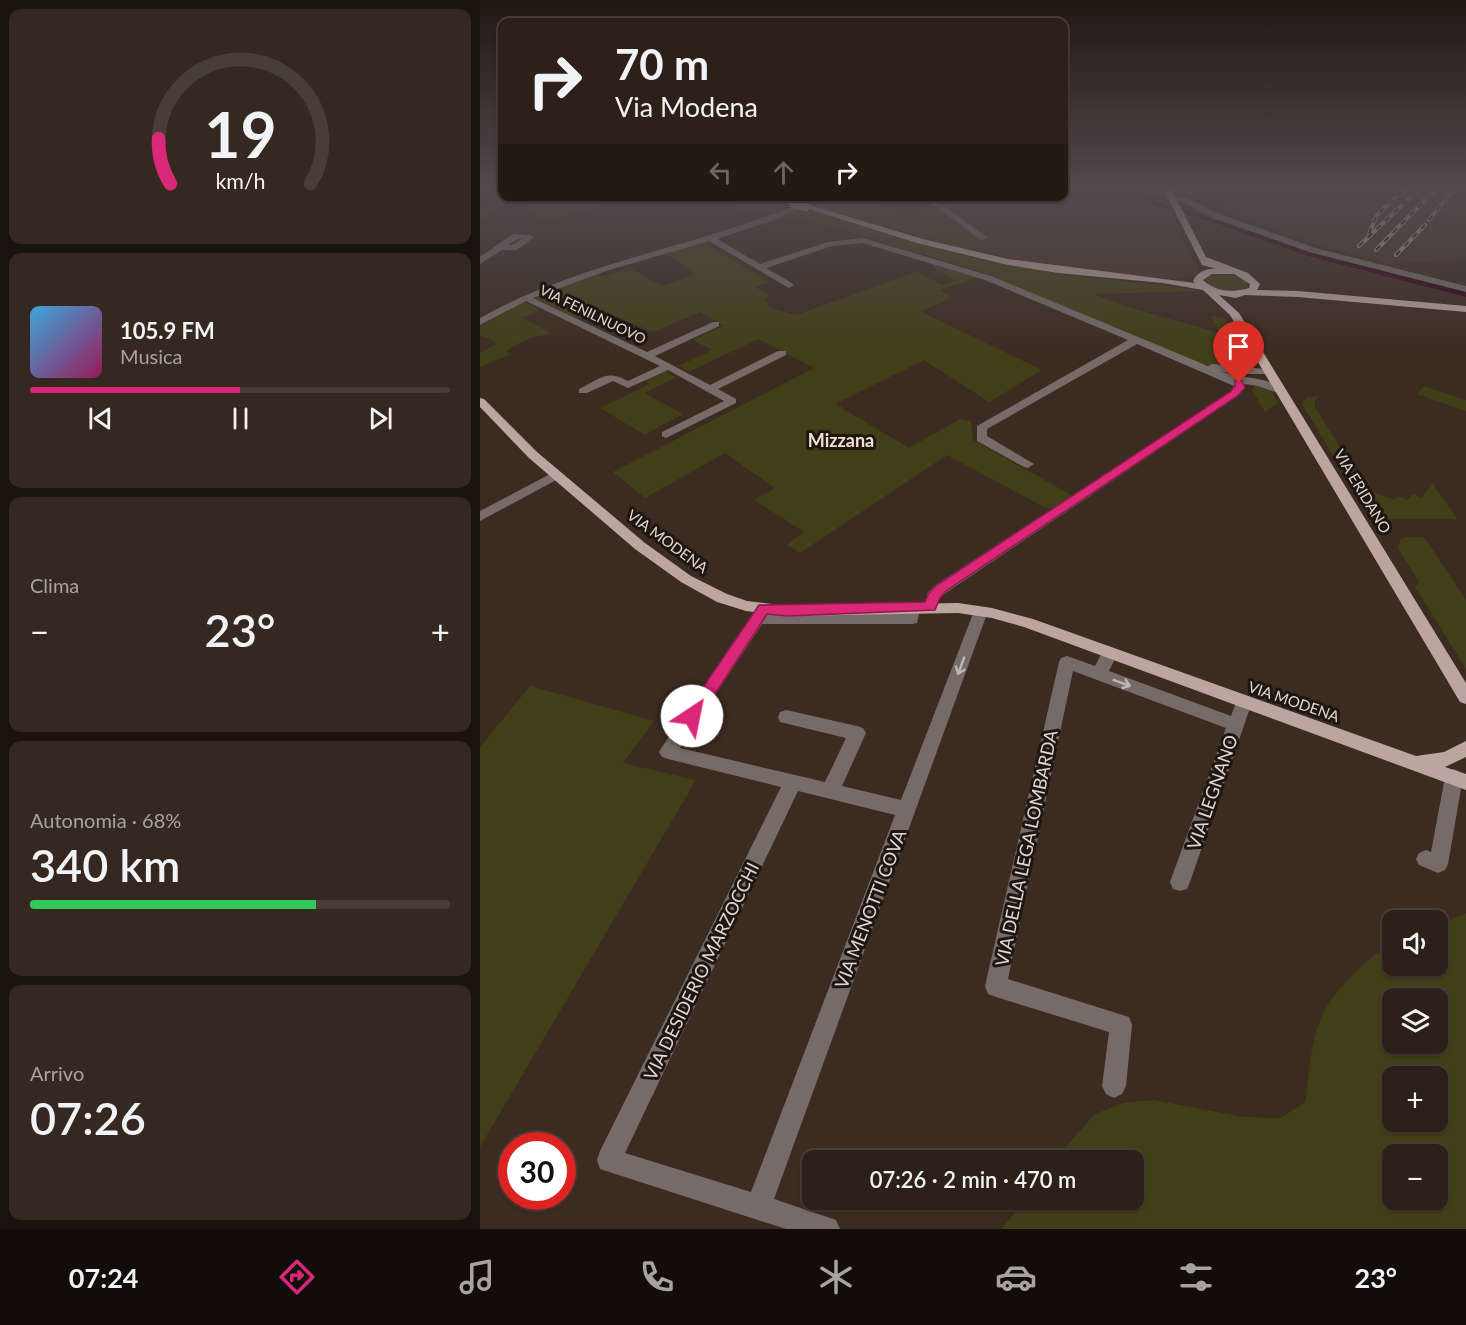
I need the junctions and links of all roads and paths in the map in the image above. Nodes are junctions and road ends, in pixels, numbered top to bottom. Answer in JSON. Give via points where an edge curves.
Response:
{"nodes":[{"id":1,"x":686,"y":245,"type":"edge"},
{"id":2,"x":722,"y":245,"type":"edge"},
{"id":3,"x":827,"y":245,"type":"edge"},
{"id":4,"x":881,"y":245,"type":"edge"},
{"id":5,"x":937,"y":245,"type":"edge"},
{"id":6,"x":1196,"y":245,"type":"edge"},
{"id":7,"x":1299,"y":245,"type":"edge"},
{"id":8,"x":500,"y":247,"type":"dead end"},
{"id":9,"x":1203,"y":259,"type":"junction"},
{"id":10,"x":480,"y":261,"type":"edge"},
{"id":11,"x":759,"y":267,"type":"junction"},
{"id":12,"x":1210,"y":272,"type":"junction"},
{"id":13,"x":1232,"y":272,"type":"junction"},
{"id":14,"x":1200,"y":276,"type":"junction"},
{"id":15,"x":1152,"y":280,"type":"junction"},
{"id":16,"x":1252,"y":280,"type":"junction"},
{"id":17,"x":789,"y":285,"type":"dead end"},
{"id":18,"x":1466,"y":289,"type":"edge"},
{"id":19,"x":1207,"y":290,"type":"junction"},
{"id":20,"x":1243,"y":294,"type":"junction"},
{"id":21,"x":1298,"y":294,"type":"junction"},
{"id":22,"x":526,"y":298,"type":"junction"},
{"id":23,"x":1466,"y":309,"type":"edge"},
{"id":24,"x":1234,"y":313,"type":"junction"},
{"id":25,"x":480,"y":322,"type":"edge"},
{"id":26,"x":717,"y":324,"type":"dead end"},
{"id":27,"x":1136,"y":340,"type":"junction"},
{"id":28,"x":1254,"y":346,"type":"junction"},
{"id":29,"x":782,"y":353,"type":"dead end"},
{"id":30,"x":647,"y":356,"type":"junction"},
{"id":31,"x":668,"y":366,"type":"junction"},
{"id":32,"x":1270,"y":372,"type":"junction"},
{"id":33,"x":1233,"y":373,"type":"junction"},
{"id":34,"x":1247,"y":381,"type":"junction"},
{"id":35,"x":710,"y":389,"type":"junction"},
{"id":36,"x":583,"y":391,"type":"dead end"},
{"id":37,"x":1281,"y":391,"type":"junction"},
{"id":38,"x":480,"y":401,"type":"edge"},
{"id":39,"x":666,"y":434,"type":"dead end"},
{"id":40,"x":1028,"y":464,"type":"dead end"},
{"id":41,"x":556,"y":475,"type":"junction"},
{"id":42,"x":480,"y":517,"type":"edge"},
{"id":43,"x":930,"y":607,"type":"junction"},
{"id":44,"x":913,"y":608,"type":"joint"},
{"id":45,"x":981,"y":611,"type":"junction"},
{"id":46,"x":760,"y":614,"type":"junction"},
{"id":47,"x":1110,"y":653,"type":"junction"},
{"id":48,"x":1099,"y":674,"type":"junction"},
{"id":49,"x":1463,"y":692,"type":"edge"},
{"id":50,"x":1244,"y":702,"type":"junction"},
{"id":51,"x":1466,"y":710,"type":"edge"},
{"id":52,"x":786,"y":717,"type":"dead end"},
{"id":53,"x":1236,"y":725,"type":"junction"},
{"id":54,"x":1466,"y":748,"type":"edge"},
{"id":55,"x":1404,"y":759,"type":"junction"},
{"id":56,"x":1460,"y":779,"type":"edge"},
{"id":57,"x":793,"y":782,"type":"junction"},
{"id":58,"x":830,"y":792,"type":"junction"},
{"id":59,"x":907,"y":810,"type":"junction"},
{"id":60,"x":1426,"y":859,"type":"dead end"},
{"id":61,"x":1180,"y":882,"type":"dead end"},
{"id":62,"x":1114,"y":1086,"type":"dead end"},
{"id":63,"x":758,"y":1207,"type":"junction"},
{"id":64,"x":827,"y":1229,"type":"edge"}],
"edges":[{"from":1,"to":22,"type":"street"},
{"from":2,"to":11,"type":"street"},
{"from":3,"to":11,"type":"street"},
{"from":4,"to":27,"type":"street","via":[[979,275]]},
{"from":5,"to":15,"type":"main road","bridge":true,"via":[[1066,272]]},
{"from":6,"to":9,"type":"main road"},
{"from":7,"to":18,"type":"street"},
{"from":8,"to":10,"type":"street"},
{"from":9,"to":12,"type":"main road"},
{"from":9,"to":13,"type":"main road"},
{"from":11,"to":17,"type":"street"},
{"from":12,"to":13,"type":"main road"},
{"from":12,"to":14,"type":"main road"},
{"from":13,"to":16,"type":"main road"},
{"from":14,"to":15,"type":"main road"},
{"from":14,"to":19,"type":"main road","name":"VIA ERIDANO","via":[[1198,281]]},
{"from":15,"to":19,"type":"main road"},
{"from":16,"to":20,"type":"main road","via":[[1254,288]]},
{"from":16,"to":21,"type":"main road"},
{"from":19,"to":20,"type":"main road"},
{"from":19,"to":24,"type":"main road","name":"VIA ERIDANO"},
{"from":20,"to":21,"type":"main road"},
{"from":20,"to":24,"type":"main road","via":[[1235,300]]},
{"from":21,"to":23,"type":"main road"},
{"from":22,"to":25,"type":"street"},
{"from":22,"to":30,"type":"street","name":"VIA FENILNUOVO"},
{"from":24,"to":28,"type":"main road","name":"VIA ERIDANO"},
{"from":26,"to":30,"type":"street","name":"VIA FENILNUOVO"},
{"from":27,"to":33,"type":"street","via":[[1200,367]]},
{"from":27,"to":40,"type":"street","via":[[981,428],[981,438]]},
{"from":28,"to":32,"type":"main road","name":"VIA ERIDANO"},
{"from":28,"to":33,"type":"street"},
{"from":29,"to":35,"type":"street"},
{"from":30,"to":31,"type":"street","name":"VIA FENILNUOVO"},
{"from":31,"to":35,"type":"street","name":"VIA FENILNUOVO"},
{"from":31,"to":36,"type":"street","via":[[628,385],[613,377]]},
{"from":32,"to":33,"type":"street"},
{"from":32,"to":34,"type":"street"},
{"from":32,"to":37,"type":"main road","name":"VIA ERIDANO"},
{"from":33,"to":34,"type":"street"},
{"from":33,"to":43,"type":"street","via":[[1240,386],[1234,394],[942,588],[933,596]]},
{"from":34,"to":37,"type":"street"},
{"from":35,"to":39,"type":"street","name":"VIA FENILNUOVO","via":[[732,401]]},
{"from":37,"to":49,"type":"main road","name":"VIA ERIDANO"},
{"from":38,"to":41,"type":"main road","name":"VIA MODENA"},
{"from":41,"to":42,"type":"street"},
{"from":41,"to":46,"type":"main road","name":"VIA MODENA","via":[[686,579]]},
{"from":43,"to":44,"type":"main road","name":"VIA MODENA"},
{"from":43,"to":45,"type":"main road","name":"VIA MODENA"},
{"from":44,"to":46,"type":"street","name":"VIA MODENA","via":[[912,619]]},
{"from":45,"to":47,"type":"main road","name":"VIA MODENA","via":[[1028,623]]},
{"from":45,"to":59,"type":"street","name":"VIA MENOTTI COVA","one_way":true},
{"from":46,"to":57,"type":"street","via":[[669,752]]},
{"from":47,"to":48,"type":"street"},
{"from":47,"to":50,"type":"main road","name":"VIA MODENA"},
{"from":48,"to":53,"type":"street","one_way":true},
{"from":48,"to":62,"type":"street","name":"VIA DELLA LEGA LOMBARDA","via":[[1067,662],[996,986],[1121,1025]]},
{"from":49,"to":51,"type":"main road","name":"VIA ERIDANO"},
{"from":50,"to":53,"type":"street","name":"VIA LEGNANO"},
{"from":50,"to":55,"type":"main road","name":"VIA MODENA"},
{"from":52,"to":58,"type":"street","via":[[857,733]]},
{"from":53,"to":61,"type":"street","name":"VIA LEGNANO"},
{"from":54,"to":55,"type":"main road","via":[[1435,762]]},
{"from":55,"to":56,"type":"main road","name":"VIA MODENA"},
{"from":56,"to":60,"type":"street","via":[[1438,864]]},
{"from":57,"to":58,"type":"street"},
{"from":57,"to":63,"type":"street","name":"VIA DESIDERIO MARZOCCHI","via":[[609,1160]]},
{"from":58,"to":59,"type":"street"},
{"from":59,"to":63,"type":"street","name":"VIA MENOTTI COVA"},
{"from":63,"to":64,"type":"street"}]}
